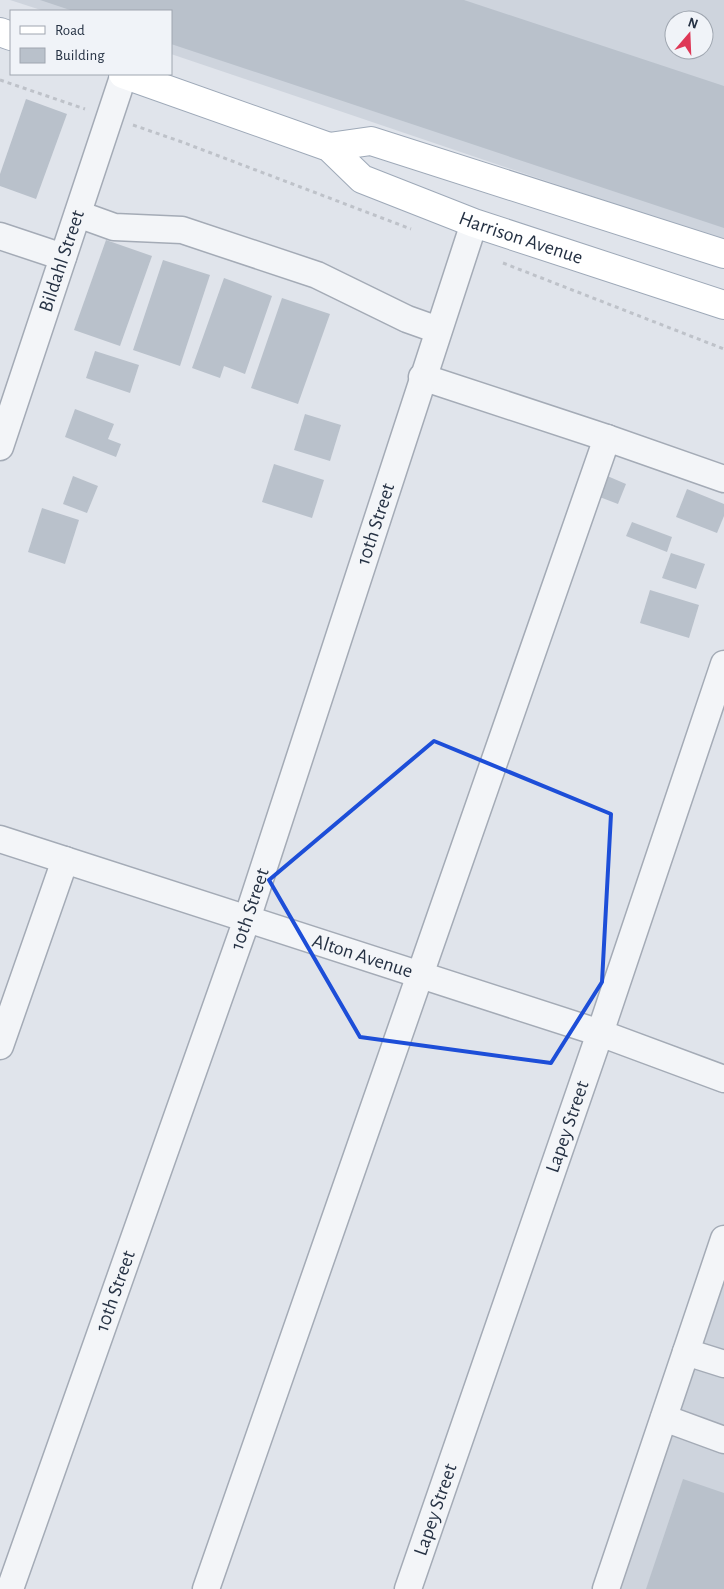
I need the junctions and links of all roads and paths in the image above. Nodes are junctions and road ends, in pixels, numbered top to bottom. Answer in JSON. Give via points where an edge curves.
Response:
{"nodes":[{"id":1,"x":123,"y":75,"type":"edge"},
{"id":2,"x":126,"y":75,"type":"edge"},
{"id":3,"x":0,"y":80,"type":"edge"},
{"id":4,"x":110,"y":117,"type":"junction"},
{"id":5,"x":329,"y":147,"type":"junction"},
{"id":6,"x":78,"y":214,"type":"junction"},
{"id":7,"x":474,"y":223,"type":"junction"},
{"id":8,"x":419,"y":232,"type":"dead end"},
{"id":9,"x":0,"y":236,"type":"edge"},
{"id":10,"x":724,"y":254,"type":"edge"},
{"id":11,"x":63,"y":257,"type":"junction"},
{"id":12,"x":502,"y":262,"type":"dead end"},
{"id":13,"x":724,"y":305,"type":"edge"},
{"id":14,"x":438,"y":330,"type":"junction"},
{"id":15,"x":724,"y":349,"type":"edge"},
{"id":16,"x":422,"y":377,"type":"junction"},
{"id":17,"x":608,"y":438,"type":"junction"},
{"id":18,"x":0,"y":447,"type":"edge"},
{"id":19,"x":724,"y":479,"type":"edge"},
{"id":20,"x":724,"y":664,"type":"edge"},
{"id":21,"x":0,"y":839,"type":"edge"},
{"id":22,"x":65,"y":860,"type":"junction"},
{"id":23,"x":247,"y":920,"type":"junction"},
{"id":24,"x":420,"y":975,"type":"junction"},
{"id":25,"x":600,"y":1033,"type":"junction"},
{"id":26,"x":0,"y":1046,"type":"edge"},
{"id":27,"x":724,"y":1079,"type":"edge"},
{"id":28,"x":724,"y":1239,"type":"edge"},
{"id":29,"x":686,"y":1352,"type":"junction"},
{"id":30,"x":724,"y":1364,"type":"edge"},
{"id":31,"x":664,"y":1418,"type":"junction"},
{"id":32,"x":724,"y":1440,"type":"edge"},
{"id":33,"x":10,"y":1589,"type":"edge"},
{"id":34,"x":206,"y":1589,"type":"edge"},
{"id":35,"x":408,"y":1589,"type":"edge"},
{"id":36,"x":606,"y":1589,"type":"edge"}],
"edges":[{"from":1,"to":4,"type":"street","name":"Bildahl Street"},
{"from":2,"to":5,"type":"main road","name":"Harrison Avenue"},
{"from":3,"to":4,"type":"path"},
{"from":4,"to":6,"type":"street","name":"Bildahl Street"},
{"from":4,"to":8,"type":"path"},
{"from":5,"to":7,"type":"main road","name":"Harrison Avenue","via":[[362,179]]},
{"from":5,"to":10,"type":"main road","name":"Harrison Avenue","via":[[372,141]]},
{"from":6,"to":11,"type":"street","name":"Bildahl Street"},
{"from":6,"to":14,"type":"street","via":[[114,227],[182,230],[317,275],[407,319]]},
{"from":7,"to":13,"type":"main road","name":"Harrison Avenue"},
{"from":7,"to":14,"type":"street","name":"10th Street"},
{"from":9,"to":11,"type":"street"},
{"from":11,"to":18,"type":"street","name":"Bildahl Street"},
{"from":12,"to":15,"type":"path"},
{"from":14,"to":16,"type":"street","name":"10th Street"},
{"from":16,"to":17,"type":"street"},
{"from":16,"to":23,"type":"street","name":"10th Street"},
{"from":17,"to":19,"type":"street"},
{"from":17,"to":24,"type":"street"},
{"from":20,"to":25,"type":"street","name":"Lapey Street"},
{"from":21,"to":22,"type":"street","name":"Alton Avenue"},
{"from":22,"to":23,"type":"street","name":"Alton Avenue"},
{"from":22,"to":26,"type":"street"},
{"from":23,"to":24,"type":"street","name":"Alton Avenue"},
{"from":23,"to":33,"type":"street","name":"10th Street"},
{"from":24,"to":25,"type":"street","name":"Alton Avenue"},
{"from":24,"to":34,"type":"street"},
{"from":25,"to":27,"type":"street","name":"Alton Avenue"},
{"from":25,"to":35,"type":"street","name":"Lapey Street"},
{"from":28,"to":29,"type":"street"},
{"from":29,"to":30,"type":"street"},
{"from":29,"to":31,"type":"street"},
{"from":31,"to":32,"type":"street"},
{"from":31,"to":36,"type":"street"}]}
